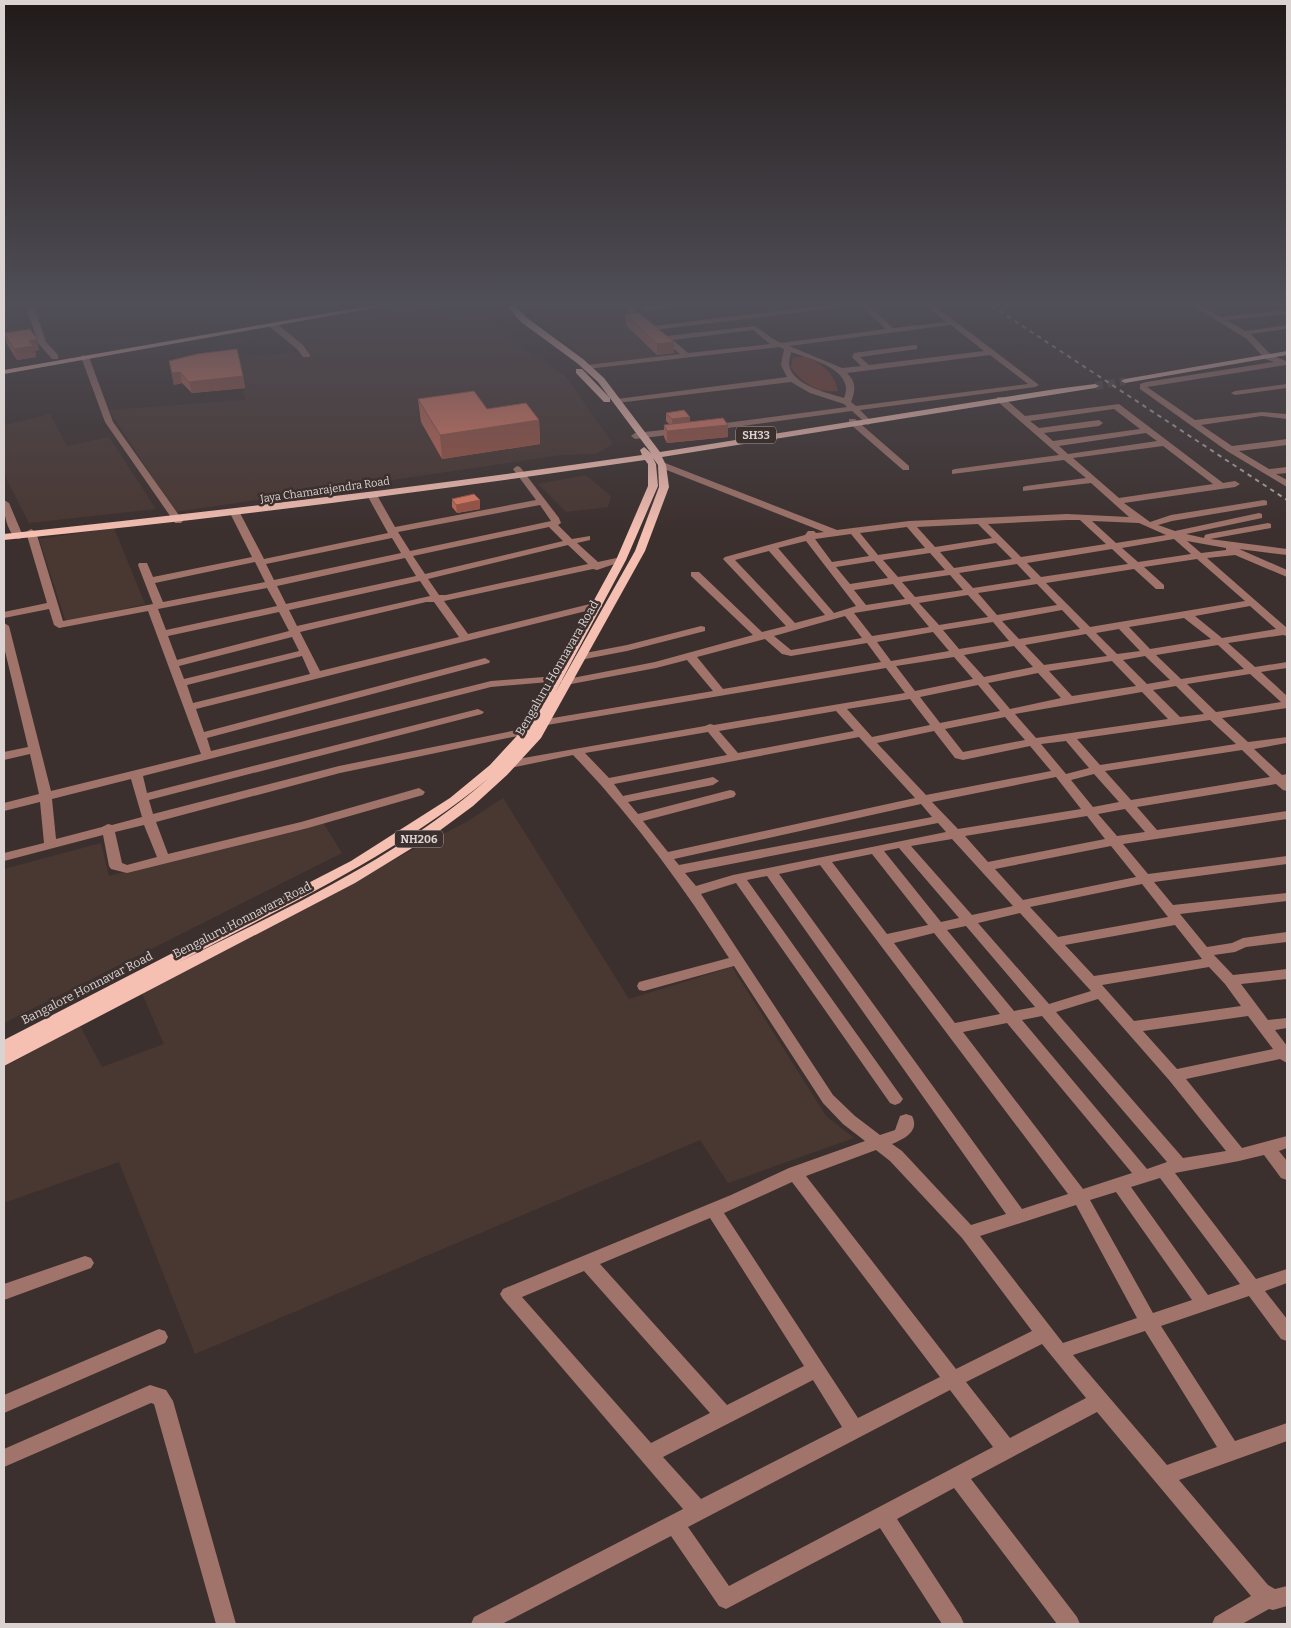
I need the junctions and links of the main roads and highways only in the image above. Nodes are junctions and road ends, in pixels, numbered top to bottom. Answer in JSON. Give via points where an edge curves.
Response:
{"nodes":[{"id":1,"x":591,"y":382,"type":"edge"},
{"id":2,"x":601,"y":382,"type":"edge"},
{"id":3,"x":1095,"y":386,"type":"tunnel mouth"},
{"id":4,"x":639,"y":436,"type":"junction"},
{"id":5,"x":653,"y":456,"type":"junction"},
{"id":6,"x":519,"y":472,"type":"junction"},
{"id":7,"x":176,"y":518,"type":"junction"},
{"id":8,"x":4,"y":536,"type":"edge"},
{"id":9,"x":596,"y":618,"type":"junction"},
{"id":10,"x":561,"y":681,"type":"junction"},
{"id":11,"x":536,"y":727,"type":"junction"},
{"id":12,"x":85,"y":1011,"type":"junction"},
{"id":13,"x":4,"y":1047,"type":"edge"},
{"id":14,"x":4,"y":1060,"type":"edge"}],
"edges":[{"from":1,"to":4,"type":"main road"},
{"from":2,"to":4,"type":"main road","via":[[617,400]]},
{"from":3,"to":5,"type":"main road","number":"SH33"},
{"from":4,"to":5,"type":"main road"},
{"from":5,"to":6,"type":"main road","name":"Jaya Chamarajendra Road"},
{"from":5,"to":9,"type":"main road","number":"NH206","via":[[654,486],[598,605]]},
{"from":5,"to":9,"type":"main road","name":"Bengaluru Honnavara Road","number":"NH206","via":[[664,487],[656,511],[640,551]]},
{"from":6,"to":7,"type":"main road","name":"Jaya Chamarajendra Road"},
{"from":6,"to":7,"type":"main road","name":"Jaya Chamarajendra Road","via":[[372,495]]},
{"from":7,"to":8,"type":"main road","name":"Jaya Chamarajendra Road"},
{"from":9,"to":10,"type":"main road","number":"NH206"},
{"from":9,"to":10,"type":"main road","name":"Bengaluru Honnavara Road","number":"NH206","via":[[580,657]]},
{"from":10,"to":11,"type":"main road","name":"Bengaluru Honnavara Road","number":"NH206"},
{"from":11,"to":12,"type":"main road","name":"Bangalore Honnavar Road","number":"NH206","via":[[454,801],[356,864]]},
{"from":11,"to":12,"type":"main road","name":"Bengaluru Honnavara Road","number":"NH206","via":[[535,738],[512,764],[466,806],[424,836],[369,869]]},
{"from":12,"to":13,"type":"main road","name":"Bangalore Honnavar Road","number":"NH206"},
{"from":12,"to":14,"type":"main road","name":"Bengaluru Honnavara Road","number":"NH206"}]}
